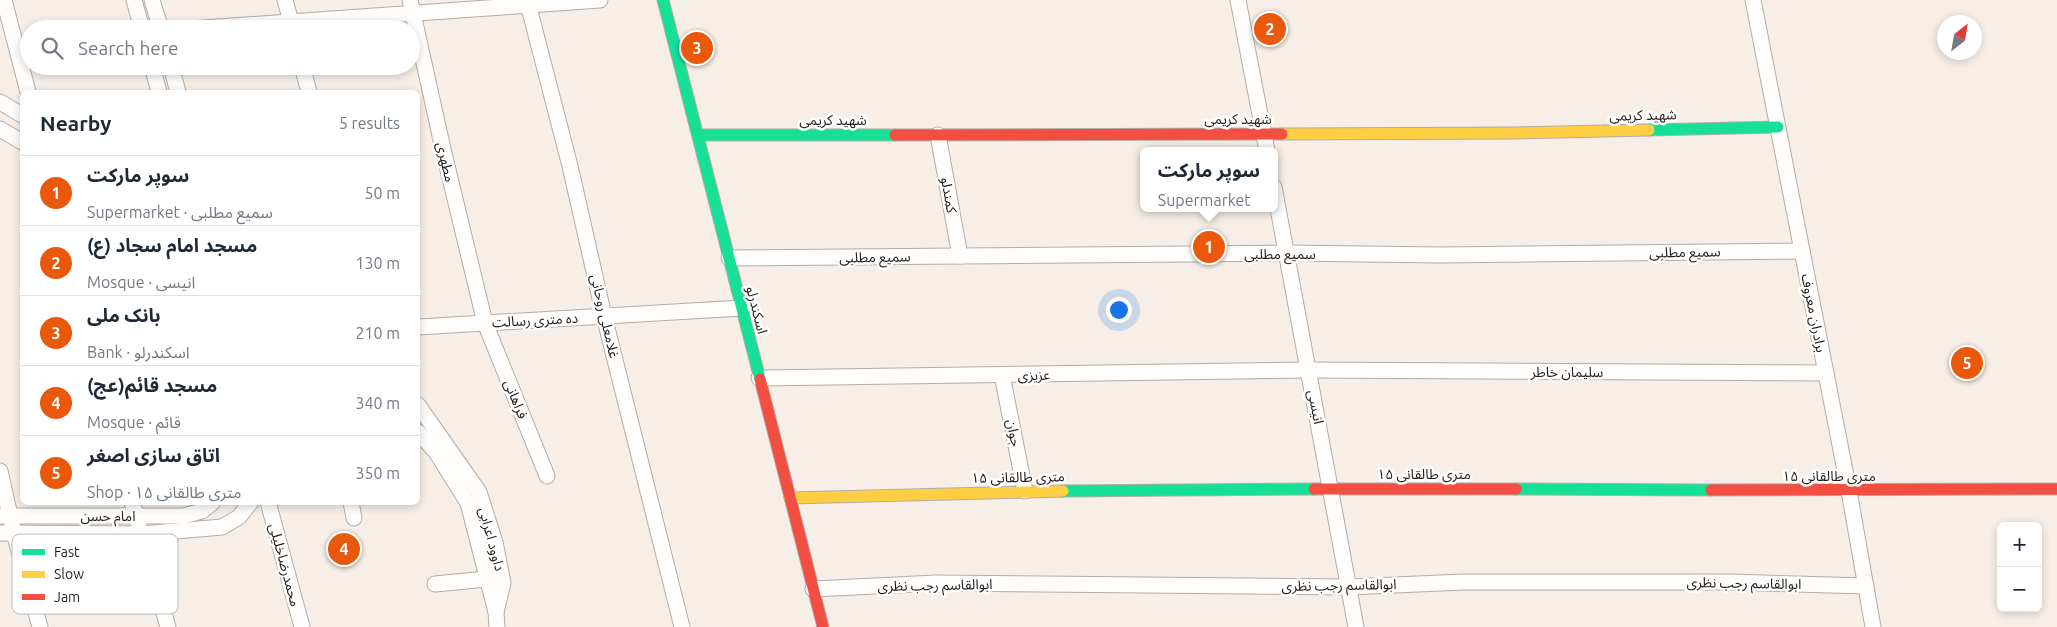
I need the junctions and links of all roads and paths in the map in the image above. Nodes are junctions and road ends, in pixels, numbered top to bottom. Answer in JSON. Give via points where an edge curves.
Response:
{"nodes":[{"id":1,"x":4,"y":0,"type":"edge"},
{"id":2,"x":134,"y":0,"type":"edge"},
{"id":3,"x":152,"y":0,"type":"edge"},
{"id":4,"x":285,"y":0,"type":"edge"},
{"id":5,"x":600,"y":0,"type":"edge"},
{"id":6,"x":663,"y":0,"type":"edge"},
{"id":7,"x":1238,"y":0,"type":"edge"},
{"id":8,"x":1753,"y":0,"type":"edge"},
{"id":9,"x":528,"y":2,"type":"edge"},
{"id":10,"x":412,"y":7,"type":"edge"},
{"id":11,"x":140,"y":20,"type":"edge"},
{"id":12,"x":158,"y":20,"type":"edge"},
{"id":13,"x":291,"y":20,"type":"edge"},
{"id":14,"x":325,"y":20,"type":"edge"},
{"id":15,"x":415,"y":20,"type":"edge"},
{"id":16,"x":420,"y":45,"type":"edge"},
{"id":17,"x":20,"y":61,"type":"edge"},
{"id":18,"x":24,"y":75,"type":"edge"},
{"id":19,"x":154,"y":75,"type":"edge"},
{"id":20,"x":173,"y":75,"type":"edge"},
{"id":21,"x":304,"y":75,"type":"edge"},
{"id":22,"x":27,"y":90,"type":"edge"},
{"id":23,"x":158,"y":90,"type":"edge"},
{"id":24,"x":177,"y":90,"type":"edge"},
{"id":25,"x":308,"y":90,"type":"edge"},
{"id":26,"x":0,"y":102,"type":"edge"},
{"id":27,"x":20,"y":114,"type":"edge"},
{"id":28,"x":1778,"y":128,"type":"junction"},
{"id":29,"x":0,"y":129,"type":"edge"},
{"id":30,"x":1264,"y":134,"type":"junction"},
{"id":31,"x":938,"y":135,"type":"junction"},
{"id":32,"x":699,"y":136,"type":"junction"},
{"id":33,"x":20,"y":141,"type":"edge"},
{"id":34,"x":1266,"y":147,"type":"edge"},
{"id":35,"x":1278,"y":207,"type":"edge"},
{"id":36,"x":1802,"y":251,"type":"junction"},
{"id":37,"x":1287,"y":253,"type":"junction"},
{"id":38,"x":960,"y":256,"type":"junction"},
{"id":39,"x":729,"y":258,"type":"junction"},
{"id":40,"x":742,"y":308,"type":"junction"},
{"id":41,"x":604,"y":316,"type":"junction"},
{"id":42,"x":485,"y":323,"type":"junction"},
{"id":43,"x":420,"y":327,"type":"edge"},
{"id":44,"x":1309,"y":370,"type":"junction"},
{"id":45,"x":1826,"y":373,"type":"junction"},
{"id":46,"x":1002,"y":375,"type":"junction"},
{"id":47,"x":759,"y":378,"type":"junction"},
{"id":48,"x":420,"y":408,"type":"edge"},
{"id":49,"x":420,"y":434,"type":"edge"},
{"id":50,"x":0,"y":471,"type":"edge"},
{"id":51,"x":547,"y":476,"type":"dead end"},
{"id":52,"x":1331,"y":489,"type":"junction"},
{"id":53,"x":2057,"y":489,"type":"edge"},
{"id":54,"x":1025,"y":491,"type":"junction"},
{"id":55,"x":1849,"y":492,"type":"junction"},
{"id":56,"x":790,"y":498,"type":"junction"},
{"id":57,"x":209,"y":505,"type":"edge"},
{"id":58,"x":249,"y":505,"type":"edge"},
{"id":59,"x":269,"y":505,"type":"edge"},
{"id":60,"x":134,"y":509,"type":"edge"},
{"id":61,"x":6,"y":516,"type":"edge"},
{"id":62,"x":7,"y":533,"type":"edge"},
{"id":63,"x":142,"y":534,"type":"junction"},
{"id":64,"x":12,"y":547,"type":"edge"},
{"id":65,"x":487,"y":580,"type":"junction"},
{"id":66,"x":435,"y":584,"type":"dead end"},
{"id":67,"x":1866,"y":586,"type":"junction"},
{"id":68,"x":1349,"y":587,"type":"junction"},
{"id":69,"x":813,"y":589,"type":"junction"},
{"id":70,"x":35,"y":614,"type":"edge"},
{"id":71,"x":164,"y":614,"type":"edge"},
{"id":72,"x":496,"y":623,"type":"edge"},
{"id":73,"x":40,"y":627,"type":"edge"},
{"id":74,"x":168,"y":627,"type":"edge"},
{"id":75,"x":302,"y":627,"type":"edge"},
{"id":76,"x":682,"y":627,"type":"edge"},
{"id":77,"x":823,"y":627,"type":"edge"},
{"id":78,"x":1356,"y":627,"type":"edge"},
{"id":79,"x":1873,"y":627,"type":"edge"}],
"edges":[{"from":1,"to":17,"type":"street"},
{"from":2,"to":11,"type":"street"},
{"from":3,"to":12,"type":"street"},
{"from":4,"to":13,"type":"street"},
{"from":5,"to":9,"type":"street"},
{"from":6,"to":32,"type":"street","name":"اسکندرلو"},
{"from":7,"to":30,"type":"street"},
{"from":8,"to":28,"type":"street","name":"برادران معروف"},
{"from":9,"to":10,"type":"street"},
{"from":9,"to":41,"type":"street","name":"غلامعلی روحانی"},
{"from":10,"to":14,"type":"street"},
{"from":10,"to":15,"type":"street","name":"مطهری"},
{"from":16,"to":42,"type":"street","name":"مطهری"},
{"from":18,"to":22,"type":"street"},
{"from":19,"to":23,"type":"street"},
{"from":20,"to":24,"type":"street"},
{"from":21,"to":25,"type":"street"},
{"from":26,"to":27,"type":"street"},
{"from":28,"to":30,"type":"street","name":"شهید کریمی"},
{"from":28,"to":36,"type":"street","name":"برادران معروف"},
{"from":29,"to":33,"type":"street"},
{"from":30,"to":31,"type":"street","name":"شهید کریمی"},
{"from":30,"to":34,"type":"street"},
{"from":31,"to":32,"type":"street","name":"شهید کریمی"},
{"from":31,"to":38,"type":"street","name":"کمندلو"},
{"from":32,"to":39,"type":"street","name":"اسکندرلو"},
{"from":35,"to":37,"type":"street","name":"انیسی"},
{"from":36,"to":37,"type":"street","name":"سمیع مطلبی","via":[[1441,255]]},
{"from":36,"to":45,"type":"street","name":"برادران معروف"},
{"from":37,"to":38,"type":"street","name":"سمیع مطلبی"},
{"from":37,"to":44,"type":"street","name":"انیسی"},
{"from":38,"to":39,"type":"street","name":"سمیع مطلبی"},
{"from":39,"to":40,"type":"street","name":"اسکندرلو"},
{"from":40,"to":41,"type":"street","name":"ده متری رسالت"},
{"from":40,"to":47,"type":"street","name":"اسکندرلو"},
{"from":41,"to":42,"type":"street","name":"ده متری رسالت"},
{"from":41,"to":76,"type":"street","name":"غلامعلی روحانی"},
{"from":42,"to":43,"type":"street","name":"ده متری رسالت"},
{"from":42,"to":51,"type":"street","name":"فراهانی"},
{"from":44,"to":45,"type":"street","name":"سلیمان خاطر"},
{"from":44,"to":46,"type":"street","name":"عزیزی"},
{"from":44,"to":52,"type":"street","name":"انیسی"},
{"from":45,"to":55,"type":"street","name":"برادران معروف"},
{"from":46,"to":47,"type":"street","name":"عزیزی"},
{"from":46,"to":54,"type":"street","name":"جوان"},
{"from":47,"to":56,"type":"street","name":"اسکندرلو"},
{"from":48,"to":72,"type":"street","name":"داوود اعرابی","via":[[479,492],[495,542],[503,583]]},
{"from":49,"to":65,"type":"street","name":"داوود اعرابی","via":[[436,452],[468,503]]},
{"from":50,"to":61,"type":"street"},
{"from":52,"to":54,"type":"street","name":"۱۵ متری طالقانی"},
{"from":52,"to":55,"type":"street","name":"۱۵ متری طالقانی"},
{"from":52,"to":68,"type":"street","name":"انیسی"},
{"from":53,"to":55,"type":"street","name":"۱۵ متری طالقانی"},
{"from":54,"to":56,"type":"street","name":"۱۵ متری طالقانی"},
{"from":55,"to":67,"type":"street","name":"برادران معروف"},
{"from":56,"to":69,"type":"street","name":"اسکندرلو"},
{"from":57,"to":60,"type":"street","name":"امام حسن","via":[[202,511],[182,516]]},
{"from":58,"to":63,"type":"street","name":"امام حسن","via":[[239,517],[222,527]]},
{"from":59,"to":75,"type":"street","name":"محمدرضاخلیلی"},
{"from":60,"to":61,"type":"street","name":"امام حسن"},
{"from":60,"to":63,"type":"street"},
{"from":61,"to":62,"type":"street"},
{"from":62,"to":63,"type":"street","name":"امام حسن"},
{"from":62,"to":64,"type":"street"},
{"from":65,"to":66,"type":"street"},
{"from":65,"to":72,"type":"street","name":"داوود اعرابی"},
{"from":67,"to":68,"type":"street","name":"ابوالقاسم رجب نظری","via":[[1729,582],[1464,582]]},
{"from":67,"to":79,"type":"street","name":"برادران معروف"},
{"from":68,"to":69,"type":"street","name":"ابوالقاسم رجب نظری","via":[[936,583]]},
{"from":68,"to":78,"type":"street","name":"انیسی"},
{"from":69,"to":77,"type":"street","name":"اسکندرلو"},
{"from":70,"to":73,"type":"street"},
{"from":71,"to":74,"type":"street"}]}
